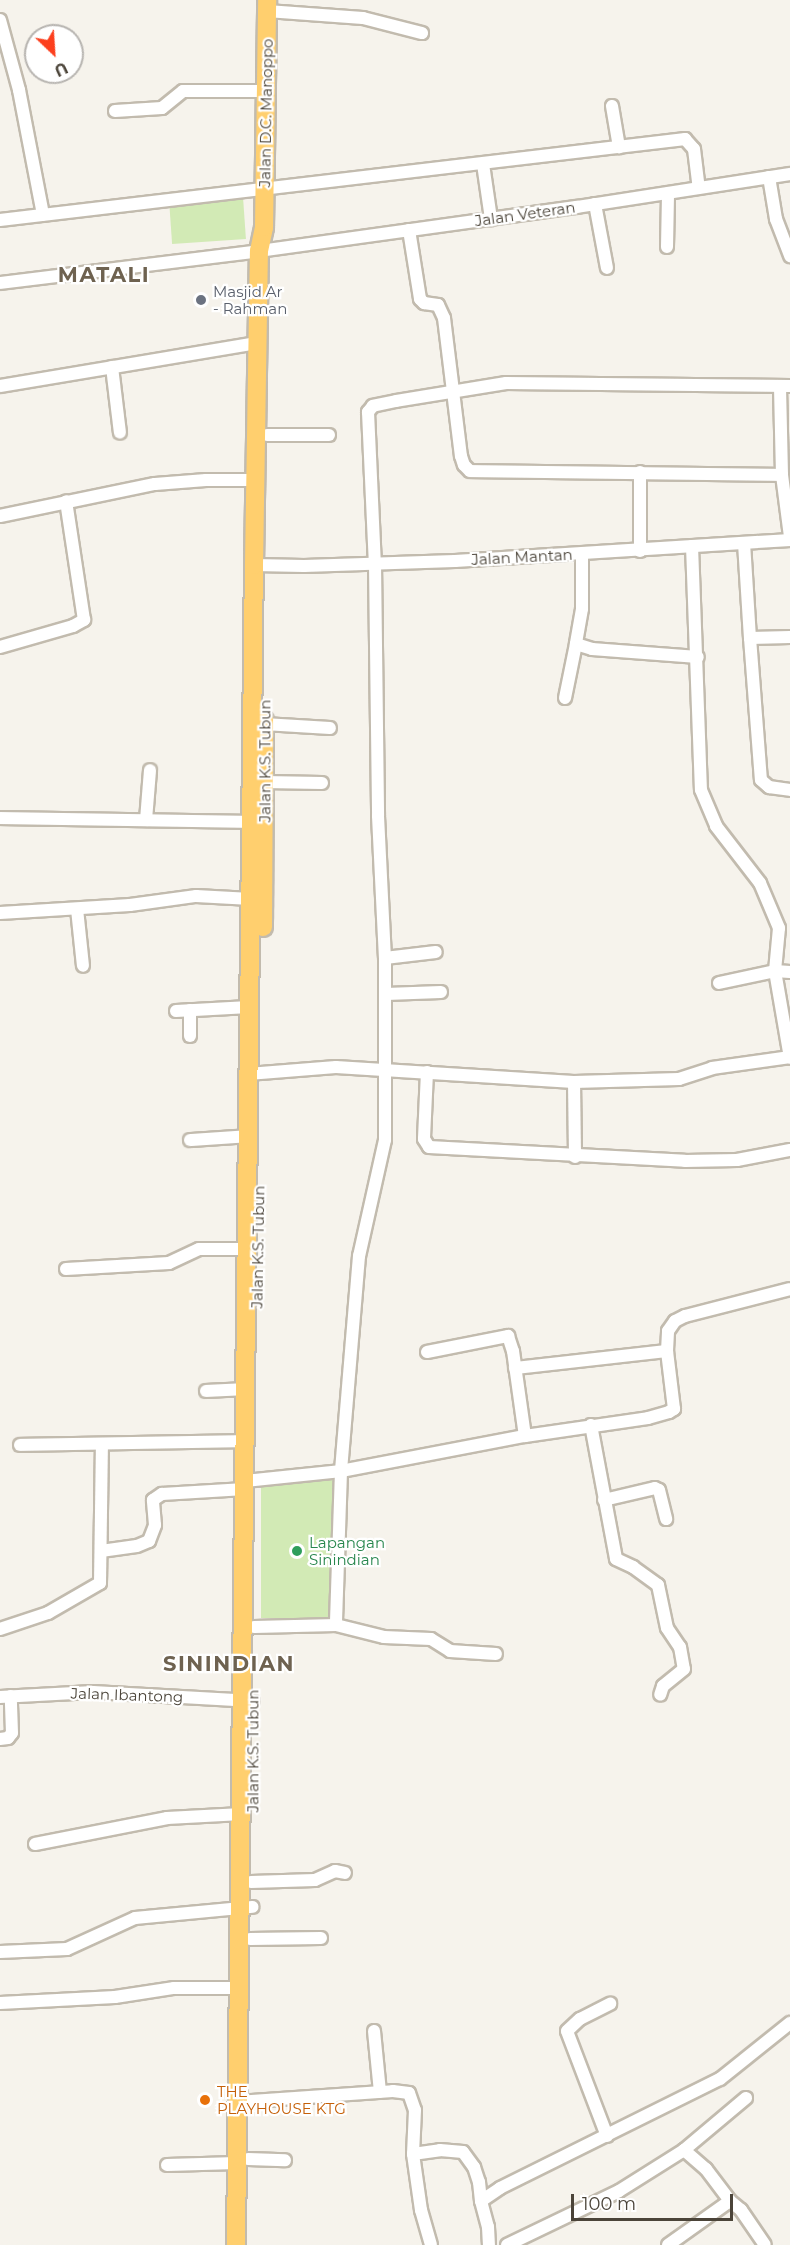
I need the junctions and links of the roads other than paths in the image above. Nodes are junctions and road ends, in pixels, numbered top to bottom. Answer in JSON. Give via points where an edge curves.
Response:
{"nodes":[{"id":1,"x":267,"y":20,"type":"edge"},
{"id":2,"x":1,"y":23,"type":"edge"},
{"id":3,"x":422,"y":33,"type":"dead end"},
{"id":4,"x":267,"y":91,"type":"junction"},
{"id":5,"x":612,"y":106,"type":"dead end"},
{"id":6,"x":115,"y":111,"type":"dead end"},
{"id":7,"x":619,"y":147,"type":"junction"},
{"id":8,"x":483,"y":164,"type":"junction"},
{"id":9,"x":790,"y":174,"type":"edge"},
{"id":10,"x":770,"y":177,"type":"junction"},
{"id":11,"x":699,"y":188,"type":"junction"},
{"id":12,"x":265,"y":191,"type":"junction"},
{"id":13,"x":668,"y":193,"type":"junction"},
{"id":14,"x":596,"y":204,"type":"junction"},
{"id":15,"x":44,"y":215,"type":"junction"},
{"id":16,"x":491,"y":219,"type":"junction"},
{"id":17,"x":0,"y":220,"type":"edge"},
{"id":18,"x":409,"y":230,"type":"junction"},
{"id":19,"x":667,"y":247,"type":"dead end"},
{"id":20,"x":263,"y":250,"type":"junction"},
{"id":21,"x":790,"y":256,"type":"edge"},
{"id":22,"x":607,"y":268,"type":"dead end"},
{"id":23,"x":0,"y":283,"type":"edge"},
{"id":24,"x":258,"y":343,"type":"junction"},
{"id":25,"x":112,"y":367,"type":"junction"},
{"id":26,"x":0,"y":386,"type":"edge"},
{"id":27,"x":785,"y":386,"type":"edge"},
{"id":28,"x":454,"y":390,"type":"junction"},
{"id":29,"x":120,"y":433,"type":"dead end"},
{"id":30,"x":267,"y":435,"type":"junction"},
{"id":31,"x":329,"y":435,"type":"dead end"},
{"id":32,"x":786,"y":450,"type":"edge"},
{"id":33,"x":640,"y":472,"type":"junction"},
{"id":34,"x":782,"y":475,"type":"junction"},
{"id":35,"x":256,"y":480,"type":"junction"},
{"id":36,"x":66,"y":501,"type":"junction"},
{"id":37,"x":0,"y":516,"type":"edge"},
{"id":38,"x":790,"y":539,"type":"edge"},
{"id":39,"x":744,"y":543,"type":"junction"},
{"id":40,"x":692,"y":546,"type":"junction"},
{"id":41,"x":640,"y":551,"type":"junction"},
{"id":42,"x":582,"y":555,"type":"junction"},
{"id":43,"x":375,"y":564,"type":"junction"},
{"id":44,"x":259,"y":565,"type":"junction"},
{"id":45,"x":790,"y":637,"type":"edge"},
{"id":46,"x":750,"y":638,"type":"junction"},
{"id":47,"x":576,"y":645,"type":"junction"},
{"id":48,"x":0,"y":647,"type":"edge"},
{"id":49,"x":698,"y":657,"type":"junction"},
{"id":50,"x":566,"y":698,"type":"dead end"},
{"id":51,"x":264,"y":724,"type":"junction"},
{"id":52,"x":330,"y":728,"type":"dead end"},
{"id":53,"x":150,"y":770,"type":"dead end"},
{"id":54,"x":264,"y":782,"type":"junction"},
{"id":55,"x":322,"y":783,"type":"dead end"},
{"id":56,"x":790,"y":790,"type":"edge"},
{"id":57,"x":0,"y":818,"type":"edge"},
{"id":58,"x":146,"y":820,"type":"junction"},
{"id":59,"x":251,"y":822,"type":"junction"},
{"id":60,"x":251,"y":899,"type":"junction"},
{"id":61,"x":77,"y":909,"type":"junction"},
{"id":62,"x":0,"y":914,"type":"edge"},
{"id":63,"x":436,"y":952,"type":"dead end"},
{"id":64,"x":385,"y":958,"type":"junction"},
{"id":65,"x":83,"y":966,"type":"dead end"},
{"id":66,"x":775,"y":971,"type":"junction"},
{"id":67,"x":790,"y":972,"type":"edge"},
{"id":68,"x":719,"y":984,"type":"dead end"},
{"id":69,"x":441,"y":992,"type":"dead end"},
{"id":70,"x":386,"y":994,"type":"junction"},
{"id":71,"x":249,"y":1007,"type":"junction"},
{"id":72,"x":190,"y":1010,"type":"junction"},
{"id":73,"x":176,"y":1011,"type":"dead end"},
{"id":74,"x":190,"y":1036,"type":"dead end"},
{"id":75,"x":790,"y":1057,"type":"edge"},
{"id":76,"x":387,"y":1068,"type":"junction"},
{"id":77,"x":427,"y":1072,"type":"junction"},
{"id":78,"x":254,"y":1074,"type":"junction"},
{"id":79,"x":574,"y":1082,"type":"junction"},
{"id":80,"x":248,"y":1136,"type":"junction"},
{"id":81,"x":190,"y":1140,"type":"dead end"},
{"id":82,"x":790,"y":1150,"type":"edge"},
{"id":83,"x":575,"y":1157,"type":"junction"},
{"id":84,"x":248,"y":1250,"type":"junction"},
{"id":85,"x":66,"y":1269,"type":"dead end"},
{"id":86,"x":790,"y":1289,"type":"edge"},
{"id":87,"x":668,"y":1351,"type":"junction"},
{"id":88,"x":427,"y":1352,"type":"dead end"},
{"id":89,"x":515,"y":1368,"type":"junction"},
{"id":90,"x":246,"y":1389,"type":"junction"},
{"id":91,"x":206,"y":1391,"type":"dead end"},
{"id":92,"x":591,"y":1425,"type":"junction"},
{"id":93,"x":525,"y":1436,"type":"junction"},
{"id":94,"x":245,"y":1441,"type":"junction"},
{"id":95,"x":102,"y":1444,"type":"junction"},
{"id":96,"x":20,"y":1445,"type":"dead end"},
{"id":97,"x":341,"y":1471,"type":"junction"},
{"id":98,"x":249,"y":1483,"type":"junction"},
{"id":99,"x":604,"y":1500,"type":"junction"},
{"id":100,"x":666,"y":1519,"type":"dead end"},
{"id":101,"x":101,"y":1551,"type":"junction"},
{"id":102,"x":336,"y":1625,"type":"junction"},
{"id":103,"x":254,"y":1627,"type":"junction"},
{"id":104,"x":0,"y":1629,"type":"edge"},
{"id":105,"x":496,"y":1654,"type":"dead end"},
{"id":106,"x":660,"y":1695,"type":"dead end"},
{"id":107,"x":6,"y":1696,"type":"edge"},
{"id":108,"x":248,"y":1700,"type":"junction"},
{"id":109,"x":0,"y":1739,"type":"edge"},
{"id":110,"x":242,"y":1814,"type":"junction"},
{"id":111,"x":35,"y":1844,"type":"dead end"},
{"id":112,"x":345,"y":1873,"type":"dead end"},
{"id":113,"x":248,"y":1874,"type":"junction"},
{"id":114,"x":246,"y":1907,"type":"junction"},
{"id":115,"x":321,"y":1938,"type":"dead end"},
{"id":116,"x":250,"y":1939,"type":"junction"},
{"id":117,"x":0,"y":1952,"type":"edge"},
{"id":118,"x":239,"y":1988,"type":"junction"},
{"id":119,"x":0,"y":2003,"type":"edge"},
{"id":120,"x":610,"y":2004,"type":"dead end"},
{"id":121,"x":790,"y":2023,"type":"edge"},
{"id":122,"x":374,"y":2031,"type":"dead end"},
{"id":123,"x":380,"y":2092,"type":"junction"},
{"id":124,"x":746,"y":2098,"type":"dead end"},
{"id":125,"x":243,"y":2102,"type":"junction"},
{"id":126,"x":607,"y":2136,"type":"junction"},
{"id":127,"x":684,"y":2150,"type":"junction"},
{"id":128,"x":413,"y":2154,"type":"junction"},
{"id":129,"x":285,"y":2160,"type":"dead end"},
{"id":130,"x":243,"y":2161,"type":"junction"},
{"id":131,"x":167,"y":2165,"type":"dead end"},
{"id":132,"x":481,"y":2201,"type":"junction"},
{"id":133,"x":730,"y":2201,"type":"junction"},
{"id":134,"x":236,"y":2245,"type":"edge"},
{"id":135,"x":248,"y":2245,"type":"edge"},
{"id":136,"x":431,"y":2245,"type":"edge"},
{"id":137,"x":489,"y":2245,"type":"edge"},
{"id":138,"x":507,"y":2245,"type":"edge"},
{"id":139,"x":668,"y":2245,"type":"edge"},
{"id":140,"x":765,"y":2245,"type":"edge"}],
"edges":[{"from":1,"to":3,"type":"street","via":[[363,18]]},
{"from":1,"to":4,"type":"highway","name":"Jalan D.C. Manoppo"},
{"from":2,"to":15,"type":"street"},
{"from":4,"to":6,"type":"street","via":[[183,91],[162,108]]},
{"from":4,"to":12,"type":"highway","name":"Jalan D.C. Manoppo"},
{"from":5,"to":7,"type":"street"},
{"from":7,"to":8,"type":"street"},
{"from":7,"to":11,"type":"street","via":[[689,140],[694,149]]},
{"from":8,"to":12,"type":"street"},
{"from":8,"to":16,"type":"street"},
{"from":9,"to":10,"type":"street","name":"Jalan Veteran"},
{"from":10,"to":11,"type":"street","name":"Jalan Veteran"},
{"from":10,"to":21,"type":"street","via":[[776,219]]},
{"from":11,"to":13,"type":"street","name":"Jalan Veteran"},
{"from":12,"to":15,"type":"street"},
{"from":12,"to":20,"type":"highway","name":"Jalan D.C. Manoppo"},
{"from":13,"to":14,"type":"street","name":"Jalan Veteran"},
{"from":13,"to":19,"type":"street"},
{"from":14,"to":16,"type":"street","name":"Jalan Veteran"},
{"from":14,"to":22,"type":"street"},
{"from":15,"to":17,"type":"street"},
{"from":16,"to":18,"type":"street","name":"Jalan Veteran"},
{"from":18,"to":20,"type":"street","name":"Jalan Veteran"},
{"from":18,"to":28,"type":"street","via":[[420,299],[442,310]]},
{"from":20,"to":23,"type":"street","name":"Jalan Veteran"},
{"from":20,"to":24,"type":"highway","name":"Jalan K.S. Tubun"},
{"from":20,"to":30,"type":"highway","name":"Jalan K.S. Tubun"},
{"from":24,"to":25,"type":"street"},
{"from":24,"to":35,"type":"highway","name":"Jalan K.S. Tubun"},
{"from":25,"to":26,"type":"street"},
{"from":25,"to":29,"type":"street"},
{"from":27,"to":28,"type":"street","via":[[524,382]]},
{"from":27,"to":32,"type":"street"},
{"from":28,"to":33,"type":"street","via":[[461,456],[470,471]]},
{"from":28,"to":43,"type":"street","via":[[373,406],[368,412]]},
{"from":30,"to":31,"type":"street"},
{"from":30,"to":44,"type":"highway","name":"Jalan K.S. Tubun"},
{"from":32,"to":34,"type":"street"},
{"from":33,"to":34,"type":"street"},
{"from":33,"to":41,"type":"street"},
{"from":34,"to":38,"type":"street"},
{"from":35,"to":36,"type":"street","via":[[155,484]]},
{"from":35,"to":44,"type":"highway","name":"Jalan K.S. Tubun"},
{"from":36,"to":37,"type":"street"},
{"from":36,"to":48,"type":"street","via":[[84,620]]},
{"from":38,"to":39,"type":"street","name":"Jalan Mantan"},
{"from":39,"to":40,"type":"street","name":"Jalan Mantan"},
{"from":39,"to":46,"type":"street"},
{"from":40,"to":41,"type":"street","name":"Jalan Mantan"},
{"from":40,"to":49,"type":"street"},
{"from":41,"to":42,"type":"street","name":"Jalan Mantan"},
{"from":42,"to":43,"type":"street","name":"Jalan Mantan"},
{"from":42,"to":47,"type":"street","via":[[582,609]]},
{"from":43,"to":44,"type":"street","name":"Jalan Mantan"},
{"from":43,"to":64,"type":"street","via":[[378,816]]},
{"from":44,"to":51,"type":"highway","name":"Jalan K.S. Tubun"},
{"from":44,"to":59,"type":"highway","name":"Jalan K.S. Tubun"},
{"from":45,"to":46,"type":"street"},
{"from":46,"to":56,"type":"street","via":[[761,780],[769,787]]},
{"from":47,"to":49,"type":"street"},
{"from":47,"to":50,"type":"street"},
{"from":49,"to":66,"type":"street","via":[[703,799],[726,841],[755,875],[772,910],[779,928]]},
{"from":51,"to":52,"type":"street"},
{"from":51,"to":54,"type":"highway","name":"Jalan K.S. Tubun"},
{"from":53,"to":58,"type":"street"},
{"from":54,"to":55,"type":"street"},
{"from":54,"to":78,"type":"highway","name":"Jalan K.S. Tubun"},
{"from":57,"to":58,"type":"street"},
{"from":58,"to":59,"type":"street"},
{"from":59,"to":60,"type":"highway","name":"Jalan K.S. Tubun"},
{"from":60,"to":61,"type":"street","via":[[196,896]]},
{"from":60,"to":71,"type":"highway","name":"Jalan K.S. Tubun"},
{"from":61,"to":62,"type":"street"},
{"from":61,"to":65,"type":"street"},
{"from":63,"to":64,"type":"street"},
{"from":64,"to":70,"type":"street"},
{"from":66,"to":67,"type":"street"},
{"from":66,"to":68,"type":"street"},
{"from":66,"to":75,"type":"street"},
{"from":69,"to":70,"type":"street"},
{"from":70,"to":76,"type":"street"},
{"from":71,"to":72,"type":"street"},
{"from":71,"to":78,"type":"highway","name":"Jalan K.S. Tubun"},
{"from":72,"to":73,"type":"street"},
{"from":72,"to":74,"type":"street"},
{"from":75,"to":79,"type":"street","via":[[712,1068],[679,1079]]},
{"from":76,"to":77,"type":"street"},
{"from":76,"to":78,"type":"street","via":[[336,1067]]},
{"from":76,"to":97,"type":"street","via":[[385,1140],[359,1256]]},
{"from":77,"to":79,"type":"street"},
{"from":77,"to":83,"type":"street","via":[[427,1146]]},
{"from":78,"to":80,"type":"highway","name":"Jalan K.S. Tubun"},
{"from":78,"to":98,"type":"highway","name":"Jalan K.S. Tubun"},
{"from":79,"to":83,"type":"street"},
{"from":80,"to":81,"type":"street"},
{"from":80,"to":84,"type":"highway","name":"Jalan K.S. Tubun"},
{"from":82,"to":83,"type":"street","via":[[737,1160]]},
{"from":84,"to":85,"type":"street","via":[[199,1249],[169,1263]]},
{"from":84,"to":90,"type":"highway","name":"Jalan K.S. Tubun"},
{"from":86,"to":87,"type":"street","via":[[680,1318],[668,1331]]},
{"from":87,"to":89,"type":"street"},
{"from":87,"to":92,"type":"street","via":[[674,1409],[648,1418]]},
{"from":88,"to":89,"type":"street","via":[[508,1336]]},
{"from":89,"to":93,"type":"street"},
{"from":90,"to":91,"type":"street"},
{"from":90,"to":94,"type":"highway","name":"Jalan K.S. Tubun"},
{"from":92,"to":93,"type":"street"},
{"from":92,"to":99,"type":"street"},
{"from":93,"to":97,"type":"street"},
{"from":94,"to":95,"type":"street"},
{"from":94,"to":98,"type":"highway","name":"Jalan K.S. Tubun"},
{"from":95,"to":96,"type":"street"},
{"from":95,"to":101,"type":"street"},
{"from":97,"to":98,"type":"street"},
{"from":97,"to":102,"type":"street"},
{"from":98,"to":101,"type":"street","via":[[162,1494],[153,1500],[155,1525],[149,1541]]},
{"from":98,"to":103,"type":"highway","name":"Jalan K.S. Tubun"},
{"from":98,"to":108,"type":"highway","name":"Jalan K.S. Tubun"},
{"from":99,"to":100,"type":"street","via":[[655,1488]]},
{"from":99,"to":106,"type":"street","via":[[616,1558],[658,1585],[667,1628],[680,1647],[684,1670],[663,1686]]},
{"from":101,"to":104,"type":"street","via":[[102,1578],[95,1588],[48,1613]]},
{"from":102,"to":103,"type":"street"},
{"from":102,"to":105,"type":"street","via":[[384,1637],[431,1640],[450,1651]]},
{"from":103,"to":108,"type":"highway","name":"Jalan K.S. Tubun"},
{"from":107,"to":108,"type":"street","name":"Jalan Ibantong","via":[[93,1692]]},
{"from":107,"to":109,"type":"street","via":[[12,1733]]},
{"from":108,"to":110,"type":"highway","name":"Jalan K.S. Tubun"},
{"from":108,"to":113,"type":"highway","name":"Jalan K.S. Tubun"},
{"from":110,"to":111,"type":"street","via":[[167,1818]]},
{"from":110,"to":113,"type":"highway","name":"Jalan K.S. Tubun"},
{"from":112,"to":113,"type":"street","via":[[334,1870],[315,1880]]},
{"from":113,"to":114,"type":"highway","name":"Jalan K.S. Tubun"},
{"from":114,"to":116,"type":"highway","name":"Jalan K.S. Tubun"},
{"from":114,"to":117,"type":"street","via":[[135,1918],[68,1949]]},
{"from":114,"to":118,"type":"highway","name":"Jalan K.S. Tubun"},
{"from":115,"to":116,"type":"street"},
{"from":116,"to":125,"type":"highway","name":"Jalan K.S. Tubun"},
{"from":118,"to":119,"type":"street","via":[[174,1988],[115,1997]]},
{"from":118,"to":125,"type":"highway","name":"Jalan K.S. Tubun"},
{"from":120,"to":126,"type":"street","via":[[580,2019],[567,2031]]},
{"from":121,"to":126,"type":"street","via":[[720,2079]]},
{"from":122,"to":123,"type":"street"},
{"from":123,"to":125,"type":"street"},
{"from":123,"to":128,"type":"street","via":[[402,2091],[412,2097]]},
{"from":124,"to":127,"type":"street"},
{"from":125,"to":130,"type":"highway","name":"Jalan K.S. Tubun"},
{"from":126,"to":132,"type":"street"},
{"from":127,"to":133,"type":"street","via":[[706,2169]]},
{"from":127,"to":138,"type":"street","via":[[619,2191]]},
{"from":128,"to":132,"type":"street","via":[[463,2152],[474,2167]]},
{"from":128,"to":136,"type":"street","via":[[421,2210]]},
{"from":129,"to":130,"type":"street"},
{"from":130,"to":131,"type":"street"},
{"from":130,"to":134,"type":"highway","name":"Jalan K.S. Tubun"},
{"from":130,"to":135,"type":"highway","name":"Jalan K.S. Tubun"},
{"from":132,"to":137,"type":"street"},
{"from":133,"to":139,"type":"street"},
{"from":133,"to":140,"type":"street","via":[[741,2210]]}]}
